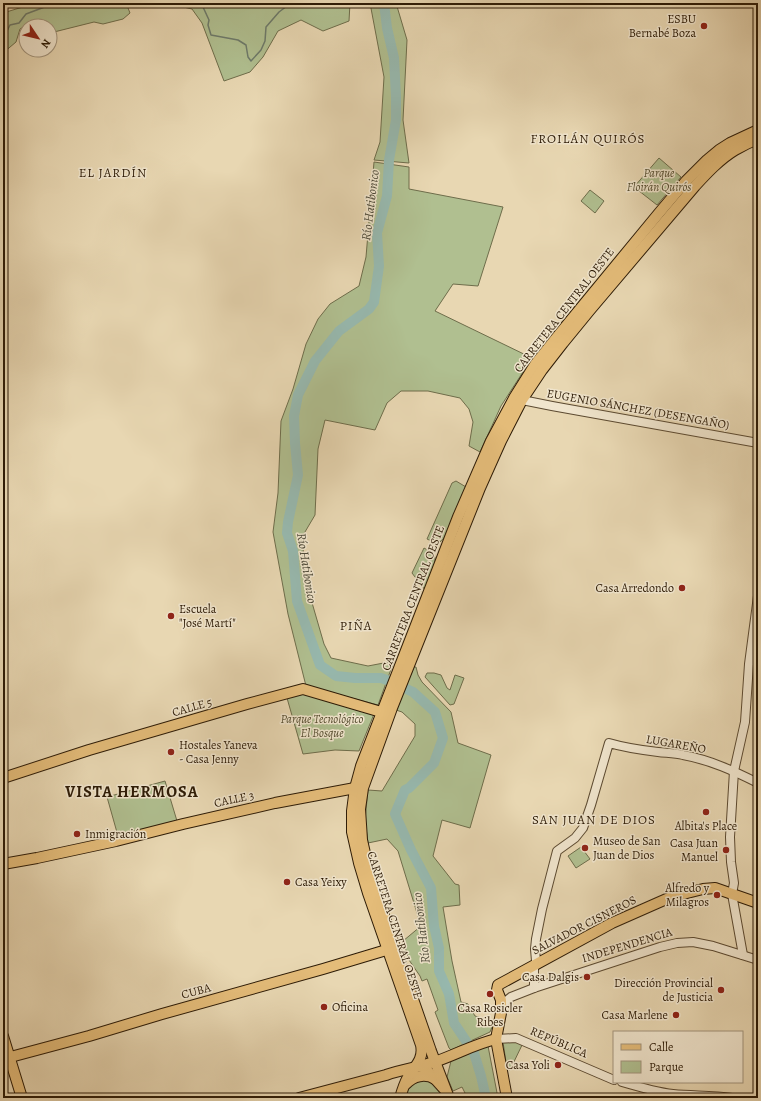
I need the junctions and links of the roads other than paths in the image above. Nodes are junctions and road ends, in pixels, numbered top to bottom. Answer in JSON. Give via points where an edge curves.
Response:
{"nodes":[{"id":1,"x":758,"y":130,"type":"edge"},
{"id":2,"x":758,"y":139,"type":"edge"},
{"id":3,"x":518,"y":399,"type":"junction"},
{"id":4,"x":758,"y":443,"type":"edge"},
{"id":5,"x":758,"y":596,"type":"edge"},
{"id":6,"x":387,"y":710,"type":"junction"},
{"id":7,"x":734,"y":771,"type":"junction"},
{"id":8,"x":3,"y":778,"type":"edge"},
{"id":9,"x":758,"y":783,"type":"edge"},
{"id":10,"x":354,"y":788,"type":"junction"},
{"id":11,"x":3,"y":864,"type":"edge"},
{"id":12,"x":732,"y":894,"type":"junction"},
{"id":13,"x":758,"y":903,"type":"edge"},
{"id":14,"x":389,"y":946,"type":"junction"},
{"id":15,"x":743,"y":955,"type":"junction"},
{"id":16,"x":758,"y":960,"type":"edge"},
{"id":17,"x":536,"y":963,"type":"junction"},
{"id":18,"x":534,"y":988,"type":"junction"},
{"id":19,"x":503,"y":999,"type":"junction"},
{"id":20,"x":498,"y":1028,"type":"junction"},
{"id":21,"x":3,"y":1036,"type":"edge"},
{"id":22,"x":516,"y":1038,"type":"junction"},
{"id":23,"x":496,"y":1039,"type":"junction"},
{"id":24,"x":485,"y":1041,"type":"junction"},
{"id":25,"x":431,"y":1051,"type":"junction"},
{"id":26,"x":451,"y":1056,"type":"junction"},
{"id":27,"x":6,"y":1058,"type":"edge"},
{"id":28,"x":436,"y":1062,"type":"junction"},
{"id":29,"x":418,"y":1066,"type":"junction"},
{"id":30,"x":386,"y":1075,"type":"junction"},
{"id":31,"x":436,"y":1080,"type":"junction"},
{"id":32,"x":613,"y":1080,"type":"edge"},
{"id":33,"x":625,"y":1083,"type":"edge"},
{"id":34,"x":403,"y":1087,"type":"junction"},
{"id":35,"x":448,"y":1096,"type":"edge"},
{"id":36,"x":22,"y":1098,"type":"edge"},
{"id":37,"x":299,"y":1098,"type":"edge"},
{"id":38,"x":400,"y":1098,"type":"edge"},
{"id":39,"x":507,"y":1098,"type":"edge"},
{"id":40,"x":732,"y":1098,"type":"edge"}],
"edges":[{"from":1,"to":3,"type":"main road","name":"CARRETERA CENTRAL OESTE","via":[[719,150],[686,182],[536,363]]},
{"from":2,"to":3,"type":"main road","name":"CARRETERA CENTRAL OESTE","via":[[729,154],[695,186]]},
{"from":3,"to":4,"type":"street","name":"EUGENIO SÁNCHEZ (DESENGAÑO)"},
{"from":3,"to":6,"type":"main road","name":"CARRETERA CENTRAL OESTE","via":[[501,441],[444,552]]},
{"from":5,"to":7,"type":"street","via":[[745,722]]},
{"from":6,"to":8,"type":"main road","name":"CALLE 5","via":[[304,689],[96,748]]},
{"from":6,"to":10,"type":"main road","name":"CARRETERA CENTRAL OESTE","via":[[361,766]]},
{"from":6,"to":14,"type":"main road","name":"CARRETERA CENTRAL OESTE","via":[[363,788],[360,826]]},
{"from":7,"to":9,"type":"street","name":"LUGAREÑO"},
{"from":7,"to":12,"type":"street","via":[[730,837],[734,883]]},
{"from":7,"to":17,"type":"street","name":"LUGAREÑO","via":[[681,754],[628,748],[609,743],[583,828],[575,838],[557,851],[538,928]]},
{"from":10,"to":11,"type":"main road","name":"CALLE 3","via":[[275,803],[116,841]]},
{"from":10,"to":14,"type":"main road","name":"CARRETERA CENTRAL OESTE","via":[[352,832],[359,864]]},
{"from":12,"to":13,"type":"main road","name":"SALVADOR CISNEROS"},
{"from":12,"to":15,"type":"street"},
{"from":12,"to":17,"type":"main road","name":"SALVADOR CISNEROS","via":[[715,888],[703,888],[671,897],[612,923]]},
{"from":14,"to":25,"type":"main road","name":"CARRETERA CENTRAL OESTE","via":[[404,972]]},
{"from":14,"to":27,"type":"main road","name":"CUBA","via":[[378,953]]},
{"from":14,"to":29,"type":"main road","name":"CARRETERA CENTRAL OESTE","via":[[422,1046]]},
{"from":15,"to":16,"type":"street","name":"INDEPENDENCIA"},
{"from":15,"to":18,"type":"street","name":"INDEPENDENCIA","via":[[693,942],[677,943]]},
{"from":17,"to":18,"type":"street"},
{"from":17,"to":19,"type":"main road","name":"SALVADOR CISNEROS","via":[[498,985],[497,990]]},
{"from":18,"to":19,"type":"street","name":"INDEPENDENCIA"},
{"from":19,"to":20,"type":"main road","name":"SALVADOR CISNEROS"},
{"from":20,"to":22,"type":"street","name":"REPÚBLICA"},
{"from":20,"to":23,"type":"main road"},
{"from":20,"to":24,"type":"main road"},
{"from":21,"to":27,"type":"main road"},
{"from":22,"to":23,"type":"street","name":"REPÚBLICA"},
{"from":22,"to":32,"type":"street","name":"REPÚBLICA"},
{"from":23,"to":24,"type":"main road","name":"REPÚBLICA"},
{"from":23,"to":39,"type":"main road"},
{"from":24,"to":26,"type":"main road"},
{"from":25,"to":26,"type":"main road"},
{"from":25,"to":28,"type":"main road","name":"CARRETERA CENTRAL OESTE"},
{"from":26,"to":28,"type":"main road"},
{"from":27,"to":36,"type":"main road"},
{"from":28,"to":29,"type":"main road"},
{"from":28,"to":35,"type":"main road","name":"CARRETERA CENTRAL OESTE"},
{"from":29,"to":30,"type":"main road"},
{"from":29,"to":31,"type":"main road","via":[[425,1068]]},
{"from":29,"to":34,"type":"main road","name":"CARRETERA CENTRAL OESTE"},
{"from":30,"to":34,"type":"main road","via":[[401,1081]]},
{"from":30,"to":37,"type":"main road"},
{"from":31,"to":34,"type":"main road","via":[[424,1076],[410,1080]]},
{"from":31,"to":35,"type":"main road"},
{"from":33,"to":40,"type":"street","via":[[673,1094]]},
{"from":34,"to":38,"type":"main road","name":"CARRETERA CENTRAL OESTE"}]}
